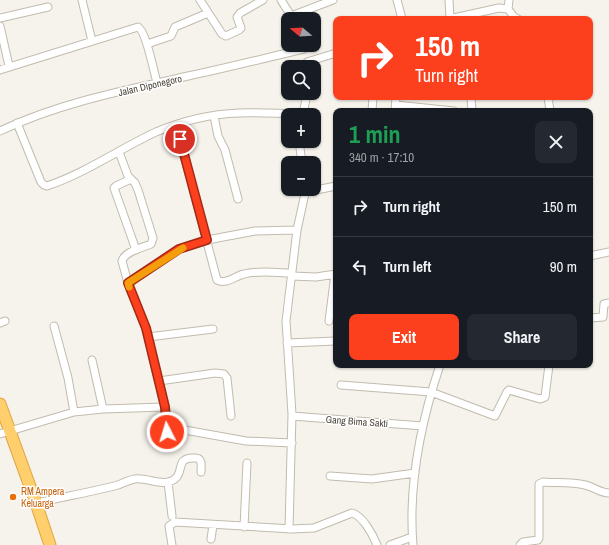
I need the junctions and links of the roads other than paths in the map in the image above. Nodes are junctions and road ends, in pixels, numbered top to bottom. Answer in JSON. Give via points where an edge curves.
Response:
{"nodes":[{"id":1,"x":82,"y":0,"type":"edge"},
{"id":2,"x":200,"y":0,"type":"edge"},
{"id":3,"x":264,"y":0,"type":"edge"},
{"id":4,"x":281,"y":0,"type":"edge"},
{"id":5,"x":333,"y":0,"type":"edge"},
{"id":6,"x":397,"y":0,"type":"edge"},
{"id":7,"x":449,"y":0,"type":"edge"},
{"id":8,"x":509,"y":0,"type":"edge"},
{"id":9,"x":48,"y":6,"type":"dead end"},
{"id":10,"x":508,"y":9,"type":"junction"},
{"id":11,"x":288,"y":12,"type":"edge"},
{"id":12,"x":306,"y":12,"type":"edge"},
{"id":13,"x":208,"y":13,"type":"junction"},
{"id":14,"x":401,"y":16,"type":"edge"},
{"id":15,"x":449,"y":16,"type":"edge"},
{"id":16,"x":466,"y":16,"type":"edge"},
{"id":17,"x":513,"y":16,"type":"edge"},
{"id":18,"x":0,"y":18,"type":"edge"},
{"id":19,"x":0,"y":26,"type":"edge"},
{"id":20,"x":92,"y":41,"type":"junction"},
{"id":21,"x":147,"y":44,"type":"junction"},
{"id":22,"x":284,"y":52,"type":"edge"},
{"id":23,"x":333,"y":54,"type":"edge"},
{"id":24,"x":319,"y":60,"type":"edge"},
{"id":25,"x":9,"y":66,"type":"junction"},
{"id":26,"x":0,"y":70,"type":"edge"},
{"id":27,"x":157,"y":83,"type":"junction"},
{"id":28,"x":396,"y":104,"type":"edge"},
{"id":29,"x":429,"y":108,"type":"edge"},
{"id":30,"x":281,"y":114,"type":"edge"},
{"id":31,"x":214,"y":116,"type":"junction"},
{"id":32,"x":17,"y":123,"type":"junction"},
{"id":33,"x":176,"y":125,"type":"junction"},
{"id":34,"x":0,"y":131,"type":"edge"},
{"id":35,"x":119,"y":152,"type":"junction"},
{"id":36,"x":131,"y":180,"type":"junction"},
{"id":37,"x":333,"y":186,"type":"edge"},
{"id":38,"x":321,"y":188,"type":"edge"},
{"id":39,"x":305,"y":196,"type":"edge"},
{"id":40,"x":238,"y":199,"type":"dead end"},
{"id":41,"x":297,"y":230,"type":"junction"},
{"id":42,"x":207,"y":240,"type":"junction"},
{"id":43,"x":136,"y":250,"type":"junction"},
{"id":44,"x":609,"y":252,"type":"edge"},
{"id":45,"x":593,"y":255,"type":"edge"},
{"id":46,"x":333,"y":274,"type":"edge"},
{"id":47,"x":292,"y":275,"type":"junction"},
{"id":48,"x":128,"y":283,"type":"junction"},
{"id":49,"x":333,"y":290,"type":"edge"},
{"id":50,"x":609,"y":303,"type":"edge"},
{"id":51,"x":593,"y":318,"type":"edge"},
{"id":52,"x":329,"y":321,"type":"dead end"},
{"id":53,"x":54,"y":326,"type":"dead end"},
{"id":54,"x":213,"y":329,"type":"dead end"},
{"id":55,"x":148,"y":337,"type":"junction"},
{"id":56,"x":333,"y":341,"type":"edge"},
{"id":57,"x":287,"y":344,"type":"junction"},
{"id":58,"x":92,"y":360,"type":"dead end"},
{"id":59,"x":439,"y":368,"type":"edge"},
{"id":60,"x":549,"y":368,"type":"edge"},
{"id":61,"x":159,"y":381,"type":"junction"},
{"id":62,"x":341,"y":385,"type":"dead end"},
{"id":63,"x":431,"y":392,"type":"junction"},
{"id":64,"x":0,"y":404,"type":"edge"},
{"id":65,"x":165,"y":407,"type":"junction"},
{"id":66,"x":103,"y":409,"type":"junction"},
{"id":67,"x":74,"y":412,"type":"junction"},
{"id":68,"x":231,"y":416,"type":"dead end"},
{"id":69,"x":292,"y":416,"type":"junction"},
{"id":70,"x":423,"y":426,"type":"junction"},
{"id":71,"x":168,"y":427,"type":"junction"},
{"id":72,"x":5,"y":432,"type":"edge"},
{"id":73,"x":292,"y":443,"type":"junction"},
{"id":74,"x":165,"y":447,"type":"dead end"},
{"id":75,"x":248,"y":463,"type":"dead end"},
{"id":76,"x":201,"y":472,"type":"dead end"},
{"id":77,"x":415,"y":473,"type":"junction"},
{"id":78,"x":330,"y":476,"type":"dead end"},
{"id":79,"x":168,"y":482,"type":"junction"},
{"id":80,"x":609,"y":493,"type":"edge"},
{"id":81,"x":36,"y":504,"type":"junction"},
{"id":82,"x":172,"y":516,"type":"dead end"},
{"id":83,"x":213,"y":525,"type":"junction"},
{"id":84,"x":244,"y":527,"type":"junction"},
{"id":85,"x":289,"y":529,"type":"junction"},
{"id":86,"x":412,"y":537,"type":"junction"},
{"id":87,"x":211,"y":539,"type":"dead end"},
{"id":88,"x":50,"y":545,"type":"edge"},
{"id":89,"x":172,"y":545,"type":"edge"},
{"id":90,"x":377,"y":545,"type":"edge"},
{"id":91,"x":390,"y":545,"type":"edge"},
{"id":92,"x":413,"y":545,"type":"edge"},
{"id":93,"x":520,"y":545,"type":"edge"}],
"edges":[{"from":1,"to":20,"type":"street"},
{"from":2,"to":13,"type":"street"},
{"from":3,"to":13,"type":"street","via":[[240,13],[237,18],[241,28],[226,36]]},
{"from":4,"to":11,"type":"street"},
{"from":5,"to":12,"type":"street"},
{"from":6,"to":14,"type":"street"},
{"from":7,"to":15,"type":"street"},
{"from":8,"to":10,"type":"street"},
{"from":9,"to":18,"type":"street"},
{"from":10,"to":16,"type":"street","via":[[499,8]]},
{"from":10,"to":17,"type":"street"},
{"from":13,"to":21,"type":"street","via":[[176,27],[171,36]]},
{"from":19,"to":25,"type":"street"},
{"from":20,"to":21,"type":"street","via":[[138,27],[142,30]]},
{"from":20,"to":25,"type":"street"},
{"from":21,"to":27,"type":"street"},
{"from":22,"to":27,"type":"street","name":"Jalan Diponegoro"},
{"from":23,"to":24,"type":"street"},
{"from":25,"to":26,"type":"street"},
{"from":27,"to":32,"type":"street","name":"Jalan Diponegoro","via":[[75,103]]},
{"from":28,"to":29,"type":"street"},
{"from":30,"to":31,"type":"street","via":[[240,113]]},
{"from":31,"to":33,"type":"street"},
{"from":31,"to":40,"type":"street"},
{"from":32,"to":34,"type":"street","name":"Jalan Diponegoro"},
{"from":32,"to":35,"type":"street","via":[[41,182],[47,186],[72,177]]},
{"from":33,"to":35,"type":"street","via":[[156,132]]},
{"from":33,"to":42,"type":"street"},
{"from":35,"to":36,"type":"street"},
{"from":36,"to":43,"type":"street","via":[[114,188]]},
{"from":36,"to":43,"type":"street","via":[[138,190],[153,238],[151,244]]},
{"from":37,"to":38,"type":"street"},
{"from":39,"to":41,"type":"street"},
{"from":41,"to":42,"type":"street","via":[[255,231]]},
{"from":41,"to":47,"type":"street"},
{"from":42,"to":47,"type":"street","via":[[217,280],[224,282],[254,273]]},
{"from":42,"to":48,"type":"street","via":[[179,249]]},
{"from":43,"to":48,"type":"street","via":[[122,258]]},
{"from":44,"to":45,"type":"street"},
{"from":46,"to":47,"type":"street","via":[[316,277]]},
{"from":47,"to":57,"type":"street","via":[[286,321]]},
{"from":48,"to":55,"type":"street"},
{"from":49,"to":52,"type":"street"},
{"from":50,"to":51,"type":"street","via":[[603,306],[603,317]]},
{"from":53,"to":67,"type":"street"},
{"from":54,"to":55,"type":"street"},
{"from":55,"to":61,"type":"street"},
{"from":56,"to":57,"type":"street"},
{"from":57,"to":69,"type":"street"},
{"from":58,"to":66,"type":"street"},
{"from":59,"to":63,"type":"street"},
{"from":60,"to":63,"type":"street","via":[[545,397],[509,390],[496,416]]},
{"from":61,"to":65,"type":"street"},
{"from":61,"to":68,"type":"street","via":[[224,374],[228,378]]},
{"from":62,"to":63,"type":"street"},
{"from":63,"to":70,"type":"street"},
{"from":64,"to":72,"type":"highway"},
{"from":65,"to":66,"type":"street"},
{"from":65,"to":71,"type":"street"},
{"from":66,"to":67,"type":"street"},
{"from":67,"to":72,"type":"street"},
{"from":69,"to":70,"type":"street","name":"Gang Bima Sakti"},
{"from":69,"to":73,"type":"street"},
{"from":70,"to":77,"type":"street"},
{"from":71,"to":73,"type":"street","via":[[246,441]]},
{"from":71,"to":74,"type":"street"},
{"from":72,"to":81,"type":"highway"},
{"from":73,"to":85,"type":"street"},
{"from":75,"to":84,"type":"street"},
{"from":76,"to":79,"type":"street","via":[[199,459],[186,458],[182,461],[178,475]]},
{"from":77,"to":78,"type":"street","via":[[372,479]]},
{"from":77,"to":86,"type":"street"},
{"from":79,"to":81,"type":"street","via":[[134,479]]},
{"from":79,"to":82,"type":"street"},
{"from":80,"to":93,"type":"street","via":[[579,484],[539,484],[539,538]]},
{"from":81,"to":88,"type":"highway"},
{"from":83,"to":84,"type":"street"},
{"from":83,"to":87,"type":"street"},
{"from":83,"to":89,"type":"street","via":[[172,523]]},
{"from":84,"to":85,"type":"street"},
{"from":85,"to":90,"type":"street","via":[[314,528],[352,513],[360,517]]},
{"from":86,"to":91,"type":"street"},
{"from":86,"to":92,"type":"street"}]}
